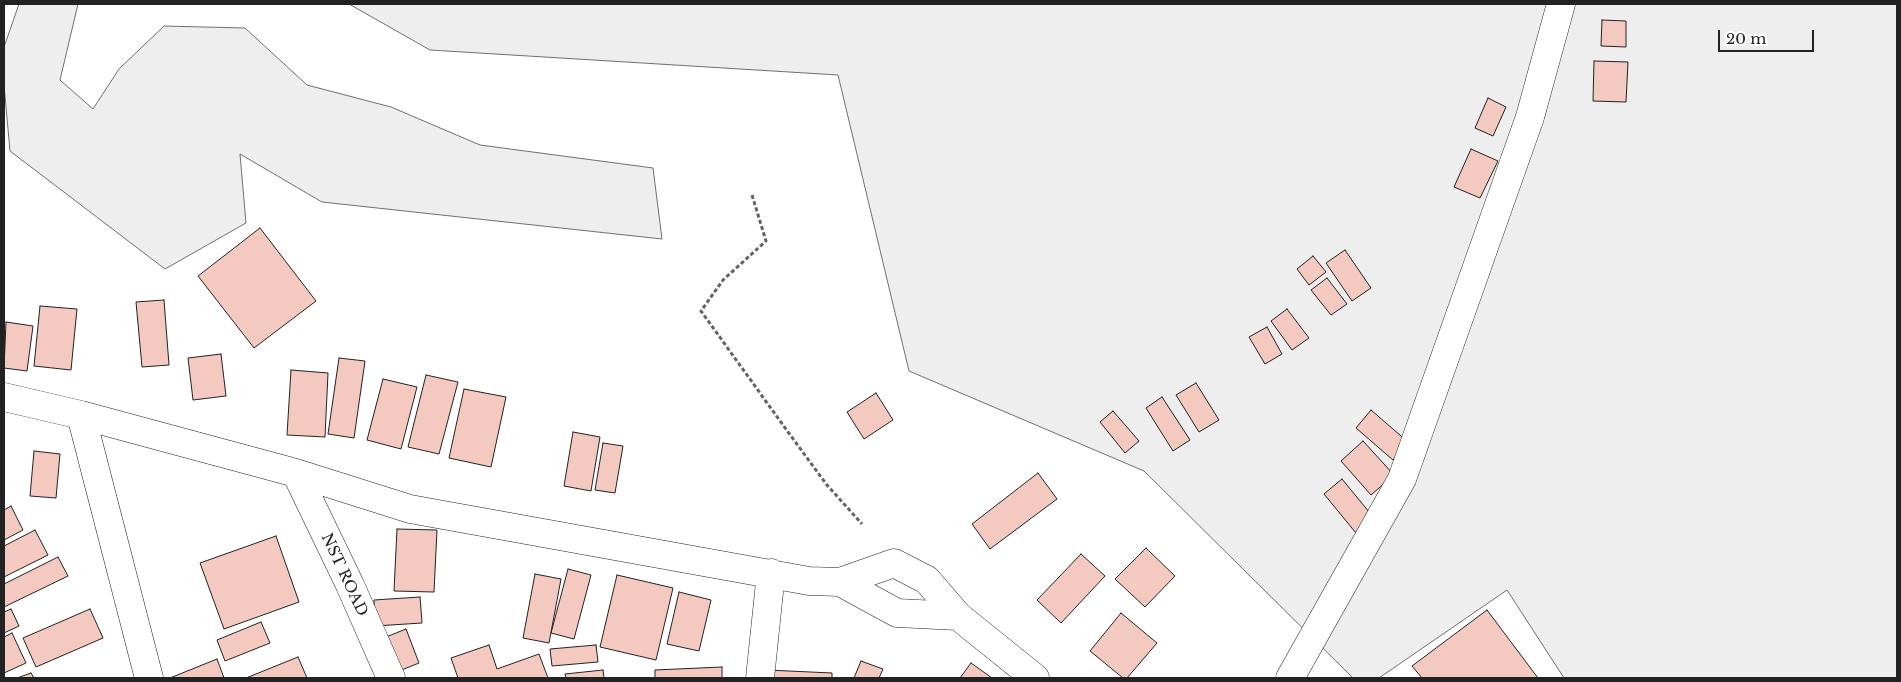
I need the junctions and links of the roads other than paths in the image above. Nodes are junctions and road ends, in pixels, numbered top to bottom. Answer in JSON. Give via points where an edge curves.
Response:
{"nodes":[{"id":1,"x":1561,"y":4,"type":"edge"},
{"id":2,"x":4,"y":397,"type":"edge"},
{"id":3,"x":81,"y":415,"type":"junction"},
{"id":4,"x":296,"y":473,"type":"junction"},
{"id":5,"x":772,"y":573,"type":"junction"},
{"id":6,"x":840,"y":582,"type":"junction"},
{"id":7,"x":958,"y":616,"type":"junction"},
{"id":8,"x":149,"y":678,"type":"edge"},
{"id":9,"x":391,"y":678,"type":"edge"},
{"id":10,"x":760,"y":678,"type":"edge"},
{"id":11,"x":1035,"y":678,"type":"edge"},
{"id":12,"x":1290,"y":678,"type":"edge"}],
"edges":[{"from":1,"to":12,"type":"street","via":[[1530,117],[1402,479]]},
{"from":2,"to":3,"type":"street"},
{"from":3,"to":4,"type":"street"},
{"from":3,"to":8,"type":"street"},
{"from":4,"to":5,"type":"street","via":[[410,509]]},
{"from":4,"to":9,"type":"street","name":"NST ROAD"},
{"from":5,"to":6,"type":"street","via":[[809,581]]},
{"from":5,"to":10,"type":"street"},
{"from":6,"to":7,"type":"street","via":[[896,614]]},
{"from":6,"to":7,"type":"street","via":[[894,563],[927,580]]},
{"from":7,"to":11,"type":"street"}]}
